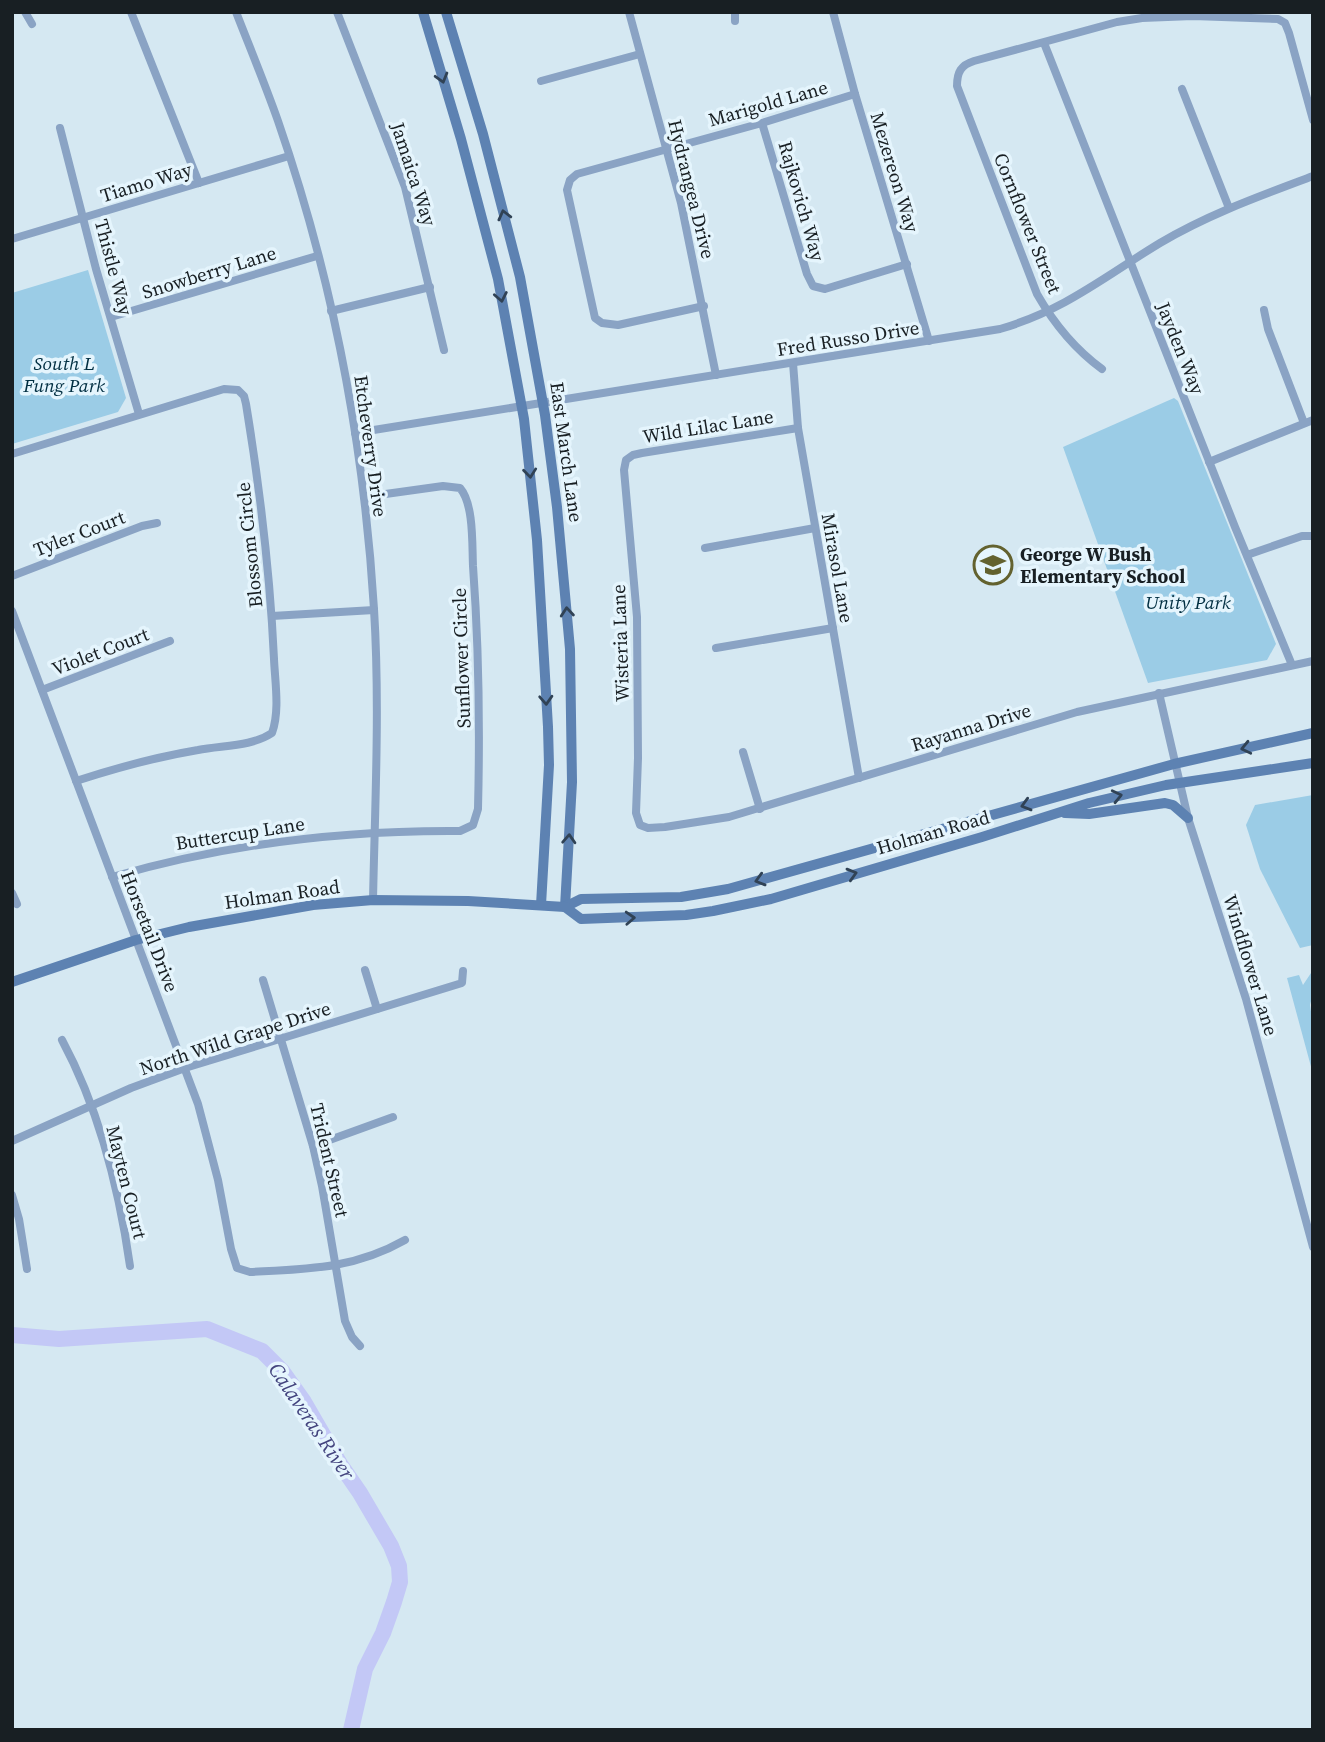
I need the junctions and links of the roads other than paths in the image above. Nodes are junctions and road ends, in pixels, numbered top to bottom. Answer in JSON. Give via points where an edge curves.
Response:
{"nodes":[{"id":1,"x":25,"y":12,"type":"edge"},
{"id":2,"x":131,"y":12,"type":"edge"},
{"id":3,"x":236,"y":12,"type":"edge"},
{"id":4,"x":337,"y":12,"type":"edge"},
{"id":5,"x":423,"y":12,"type":"edge"},
{"id":6,"x":446,"y":12,"type":"edge"},
{"id":7,"x":629,"y":12,"type":"edge"},
{"id":8,"x":833,"y":12,"type":"edge"},
{"id":9,"x":32,"y":24,"type":"dead end"},
{"id":10,"x":1044,"y":43,"type":"junction"},
{"id":11,"x":640,"y":54,"type":"junction"},
{"id":12,"x":541,"y":81,"type":"dead end"},
{"id":13,"x":1182,"y":89,"type":"dead end"},
{"id":14,"x":855,"y":94,"type":"junction"},
{"id":15,"x":1313,"y":120,"type":"edge"},
{"id":16,"x":762,"y":123,"type":"junction"},
{"id":17,"x":60,"y":128,"type":"dead end"},
{"id":18,"x":667,"y":149,"type":"junction"},
{"id":19,"x":289,"y":156,"type":"junction"},
{"id":20,"x":1313,"y":176,"type":"edge"},
{"id":21,"x":199,"y":183,"type":"junction"},
{"id":22,"x":1229,"y":208,"type":"junction"},
{"id":23,"x":84,"y":217,"type":"junction"},
{"id":24,"x":12,"y":239,"type":"edge"},
{"id":25,"x":317,"y":256,"type":"junction"},
{"id":26,"x":907,"y":264,"type":"junction"},
{"id":27,"x":1130,"y":264,"type":"junction"},
{"id":28,"x":430,"y":287,"type":"junction"},
{"id":29,"x":704,"y":306,"type":"junction"},
{"id":30,"x":1264,"y":310,"type":"dead end"},
{"id":31,"x":331,"y":311,"type":"junction"},
{"id":32,"x":1048,"y":313,"type":"junction"},
{"id":33,"x":111,"y":317,"type":"junction"},
{"id":34,"x":929,"y":341,"type":"junction"},
{"id":35,"x":444,"y":350,"type":"dead end"},
{"id":36,"x":793,"y":363,"type":"junction"},
{"id":37,"x":1102,"y":369,"type":"dead end"},
{"id":38,"x":716,"y":375,"type":"junction"},
{"id":39,"x":543,"y":402,"type":"junction"},
{"id":40,"x":522,"y":405,"type":"junction"},
{"id":41,"x":139,"y":414,"type":"junction"},
{"id":42,"x":1313,"y":420,"type":"edge"},
{"id":43,"x":1304,"y":423,"type":"junction"},
{"id":44,"x":798,"y":428,"type":"junction"},
{"id":45,"x":355,"y":433,"type":"junction"},
{"id":46,"x":12,"y":454,"type":"edge"},
{"id":47,"x":626,"y":460,"type":"joint"},
{"id":48,"x":1209,"y":462,"type":"junction"},
{"id":49,"x":364,"y":497,"type":"junction"},
{"id":50,"x":157,"y":523,"type":"dead end"},
{"id":51,"x":815,"y":528,"type":"junction"},
{"id":52,"x":1313,"y":536,"type":"edge"},
{"id":53,"x":705,"y":548,"type":"dead end"},
{"id":54,"x":1247,"y":555,"type":"junction"},
{"id":55,"x":12,"y":576,"type":"edge"},
{"id":56,"x":374,"y":610,"type":"junction"},
{"id":57,"x":12,"y":611,"type":"edge"},
{"id":58,"x":272,"y":616,"type":"junction"},
{"id":59,"x":832,"y":628,"type":"junction"},
{"id":60,"x":170,"y":641,"type":"dead end"},
{"id":61,"x":716,"y":648,"type":"dead end"},
{"id":62,"x":1313,"y":661,"type":"edge"},
{"id":63,"x":1292,"y":664,"type":"junction"},
{"id":64,"x":42,"y":690,"type":"junction"},
{"id":65,"x":1159,"y":693,"type":"junction"},
{"id":66,"x":1313,"y":733,"type":"edge"},
{"id":67,"x":743,"y":752,"type":"dead end"},
{"id":68,"x":1313,"y":763,"type":"edge"},
{"id":69,"x":1174,"y":764,"type":"junction"},
{"id":70,"x":859,"y":778,"type":"junction"},
{"id":71,"x":76,"y":781,"type":"junction"},
{"id":72,"x":1178,"y":783,"type":"junction"},
{"id":73,"x":760,"y":809,"type":"junction"},
{"id":74,"x":1055,"y":813,"type":"junction"},
{"id":75,"x":1188,"y":818,"type":"junction"},
{"id":76,"x":640,"y":825,"type":"joint"},
{"id":77,"x":374,"y":832,"type":"junction"},
{"id":78,"x":112,"y":877,"type":"junction"},
{"id":79,"x":12,"y":893,"type":"edge"},
{"id":80,"x":373,"y":900,"type":"junction"},
{"id":81,"x":17,"y":904,"type":"dead end"},
{"id":82,"x":541,"y":905,"type":"junction"},
{"id":83,"x":565,"y":907,"type":"junction"},
{"id":84,"x":136,"y":940,"type":"junction"},
{"id":85,"x":365,"y":970,"type":"dead end"},
{"id":86,"x":463,"y":971,"type":"dead end"},
{"id":87,"x":263,"y":980,"type":"dead end"},
{"id":88,"x":12,"y":982,"type":"edge"},
{"id":89,"x":377,"y":1009,"type":"junction"},
{"id":90,"x":281,"y":1039,"type":"junction"},
{"id":91,"x":62,"y":1040,"type":"dead end"},
{"id":92,"x":185,"y":1068,"type":"junction"},
{"id":93,"x":92,"y":1106,"type":"junction"},
{"id":94,"x":393,"y":1117,"type":"dead end"},
{"id":95,"x":12,"y":1141,"type":"edge"},
{"id":96,"x":313,"y":1146,"type":"junction"},
{"id":97,"x":12,"y":1195,"type":"edge"},
{"id":98,"x":405,"y":1240,"type":"dead end"},
{"id":99,"x":1313,"y":1247,"type":"edge"},
{"id":100,"x":130,"y":1266,"type":"dead end"},
{"id":101,"x":335,"y":1267,"type":"junction"},
{"id":102,"x":27,"y":1269,"type":"dead end"},
{"id":103,"x":360,"y":1346,"type":"dead end"}],
"edges":[{"from":1,"to":9,"type":"street"},
{"from":2,"to":21,"type":"street"},
{"from":3,"to":19,"type":"street","name":"Etcheverry Drive"},
{"from":4,"to":28,"type":"street","name":"Jamaica Way","via":[[405,187]]},
{"from":5,"to":40,"type":"main road","name":"East March Lane","one_way":true,"via":[[498,279]]},
{"from":39,"to":6,"type":"main road","name":"East March Lane","one_way":true,"via":[[514,253]]},
{"from":7,"to":11,"type":"street","name":"Hydrangea Drive"},
{"from":8,"to":14,"type":"street","name":"Mezereon Way"},
{"from":10,"to":15,"type":"street","via":[[1142,18],[1278,19],[1285,23]]},
{"from":10,"to":27,"type":"street","name":"Jayden Way"},
{"from":10,"to":32,"type":"street","name":"Cornflower Street","via":[[965,64],[958,72],[957,86]]},
{"from":11,"to":12,"type":"street"},
{"from":11,"to":18,"type":"street","name":"Hydrangea Drive"},
{"from":13,"to":22,"type":"street"},
{"from":14,"to":16,"type":"street","name":"Marigold Lane"},
{"from":14,"to":26,"type":"street","name":"Mezereon Way"},
{"from":16,"to":18,"type":"street","name":"Marigold Lane"},
{"from":16,"to":26,"type":"street","name":"Rajkovich Way","via":[[813,286],[825,289]]},
{"from":17,"to":23,"type":"street","name":"Thistle Way"},
{"from":18,"to":29,"type":"street","name":"Hydrangea Drive"},
{"from":18,"to":29,"type":"street","name":"Marigold Lane","via":[[577,174],[570,180],[567,190],[595,318],[618,325]]},
{"from":19,"to":21,"type":"street","name":"Tiamo Way"},
{"from":19,"to":25,"type":"street","name":"Etcheverry Drive"},
{"from":20,"to":22,"type":"street","name":"Fred Russo Drive"},
{"from":21,"to":23,"type":"street","name":"Tiamo Way"},
{"from":22,"to":27,"type":"street","name":"Fred Russo Drive"},
{"from":23,"to":24,"type":"street","name":"Tiamo Way"},
{"from":23,"to":33,"type":"street","name":"Thistle Way"},
{"from":25,"to":31,"type":"street","name":"Etcheverry Drive"},
{"from":25,"to":33,"type":"street","name":"Snowberry Lane"},
{"from":26,"to":34,"type":"street","name":"Mezereon Way"},
{"from":27,"to":32,"type":"street","name":"Fred Russo Drive"},
{"from":27,"to":48,"type":"street","name":"Jayden Way"},
{"from":28,"to":31,"type":"street"},
{"from":28,"to":35,"type":"street","name":"Jamaica Way"},
{"from":29,"to":38,"type":"street","name":"Hydrangea Drive"},
{"from":30,"to":43,"type":"street"},
{"from":31,"to":45,"type":"street","name":"Etcheverry Drive"},
{"from":32,"to":34,"type":"street","name":"Fred Russo Drive","via":[[1000,329]]},
{"from":32,"to":37,"type":"street","name":"Cornflower Street"},
{"from":33,"to":41,"type":"street","name":"Thistle Way"},
{"from":34,"to":36,"type":"street","name":"Fred Russo Drive"},
{"from":36,"to":38,"type":"street","name":"Fred Russo Drive"},
{"from":36,"to":44,"type":"street","name":"Mirasol Lane"},
{"from":38,"to":39,"type":"street","name":"Fred Russo Drive"},
{"from":39,"to":40,"type":"street","name":"Fred Russo Drive"},
{"from":83,"to":39,"type":"main road","name":"East March Lane","one_way":true,"via":[[572,782],[570,649]]},
{"from":40,"to":45,"type":"street","name":"Fred Russo Drive"},
{"from":40,"to":82,"type":"main road","name":"East March Lane","one_way":true,"via":[[537,540],[548,727]]},
{"from":41,"to":46,"type":"street","name":"Blossom Circle"},
{"from":41,"to":58,"type":"street","name":"Blossom Circle","via":[[224,389],[238,390],[244,396],[261,499]]},
{"from":42,"to":43,"type":"street"},
{"from":43,"to":48,"type":"street"},
{"from":44,"to":47,"type":"street","name":"Wild Lilac Lane","via":[[642,453]]},
{"from":44,"to":51,"type":"street","name":"Mirasol Lane"},
{"from":45,"to":49,"type":"street","name":"Etcheverry Drive"},
{"from":47,"to":76,"type":"street","name":"Wisteria Lane","via":[[637,617],[636,813]]},
{"from":48,"to":54,"type":"street","name":"Jayden Way"},
{"from":49,"to":56,"type":"street","name":"Etcheverry Drive"},
{"from":49,"to":77,"type":"street","name":"Sunflower Circle","via":[[443,486],[460,488],[465,494],[480,691],[478,810],[473,825],[460,831]]},
{"from":50,"to":55,"type":"street","name":"Tyler Court"},
{"from":51,"to":53,"type":"street"},
{"from":51,"to":59,"type":"street","name":"Mirasol Lane"},
{"from":52,"to":54,"type":"street"},
{"from":54,"to":63,"type":"street","name":"Jayden Way"},
{"from":56,"to":58,"type":"street"},
{"from":56,"to":77,"type":"street","name":"Etcheverry Drive"},
{"from":57,"to":64,"type":"street","name":"Horsetail Drive"},
{"from":58,"to":71,"type":"street","name":"Blossom Circle","via":[[272,733],[256,741],[156,759]]},
{"from":59,"to":61,"type":"street"},
{"from":59,"to":70,"type":"street","name":"Mirasol Lane"},
{"from":60,"to":64,"type":"street","name":"Violet Court"},
{"from":62,"to":63,"type":"street","name":"Rayanna Drive"},
{"from":63,"to":65,"type":"street","name":"Rayanna Drive"},
{"from":64,"to":71,"type":"street","name":"Horsetail Drive"},
{"from":65,"to":69,"type":"street","name":"Windflower Lane"},
{"from":65,"to":70,"type":"street","name":"Rayanna Drive","via":[[1077,712]]},
{"from":66,"to":69,"type":"main road","name":"Holman Road","one_way":true},
{"from":67,"to":73,"type":"street"},
{"from":68,"to":72,"type":"main road","name":"Holman Road"},
{"from":69,"to":72,"type":"street","name":"Windflower Lane"},
{"from":69,"to":83,"type":"main road","name":"Holman Road","one_way":true,"via":[[728,888],[681,897],[581,899]]},
{"from":70,"to":73,"type":"street","name":"Rayanna Drive"},
{"from":71,"to":78,"type":"street","name":"Horsetail Drive"},
{"from":74,"to":72,"type":"main road","name":"Holman Road","one_way":true},
{"from":72,"to":75,"type":"street","name":"Windflower Lane"},
{"from":73,"to":76,"type":"street","name":"Rayanna Drive","via":[[699,823]]},
{"from":74,"to":75,"type":"main road","via":[[1089,814],[1165,803]]},
{"from":83,"to":74,"type":"main road","name":"Holman Road","one_way":true,"via":[[581,919],[713,911]]},
{"from":75,"to":99,"type":"street","name":"Windflower Lane","via":[[1246,999]]},
{"from":77,"to":78,"type":"street","name":"Buttercup Lane","via":[[225,849]]},
{"from":77,"to":80,"type":"street","name":"Etcheverry Drive"},
{"from":78,"to":84,"type":"street","name":"Horsetail Drive"},
{"from":79,"to":81,"type":"street"},
{"from":80,"to":82,"type":"main road","name":"Holman Road"},
{"from":80,"to":84,"type":"main road","name":"Holman Road","via":[[277,910]]},
{"from":82,"to":83,"type":"main road","name":"Holman Road"},
{"from":84,"to":88,"type":"main road","name":"Holman Road"},
{"from":84,"to":92,"type":"street","name":"Horsetail Drive"},
{"from":85,"to":89,"type":"street"},
{"from":86,"to":89,"type":"street","name":"North Wild Grape Drive","via":[[462,983]]},
{"from":87,"to":90,"type":"street","name":"Trident Street"},
{"from":89,"to":90,"type":"street","name":"North Wild Grape Drive"},
{"from":90,"to":92,"type":"street","name":"North Wild Grape Drive"},
{"from":90,"to":96,"type":"street","name":"Trident Street"},
{"from":91,"to":93,"type":"street","name":"Mayten Court"},
{"from":92,"to":93,"type":"street","name":"North Wild Grape Drive"},
{"from":92,"to":101,"type":"street","name":"Horsetail Drive","via":[[209,1141],[237,1268],[250,1272]]},
{"from":93,"to":95,"type":"street","name":"North Wild Grape Drive"},
{"from":93,"to":100,"type":"street","name":"Mayten Court","via":[[122,1217]]},
{"from":94,"to":96,"type":"street"},
{"from":96,"to":101,"type":"street","name":"Trident Street"},
{"from":97,"to":102,"type":"street"},
{"from":98,"to":101,"type":"street","via":[[376,1255]]},
{"from":101,"to":103,"type":"street","name":"Trident Street","via":[[345,1321]]}]}
